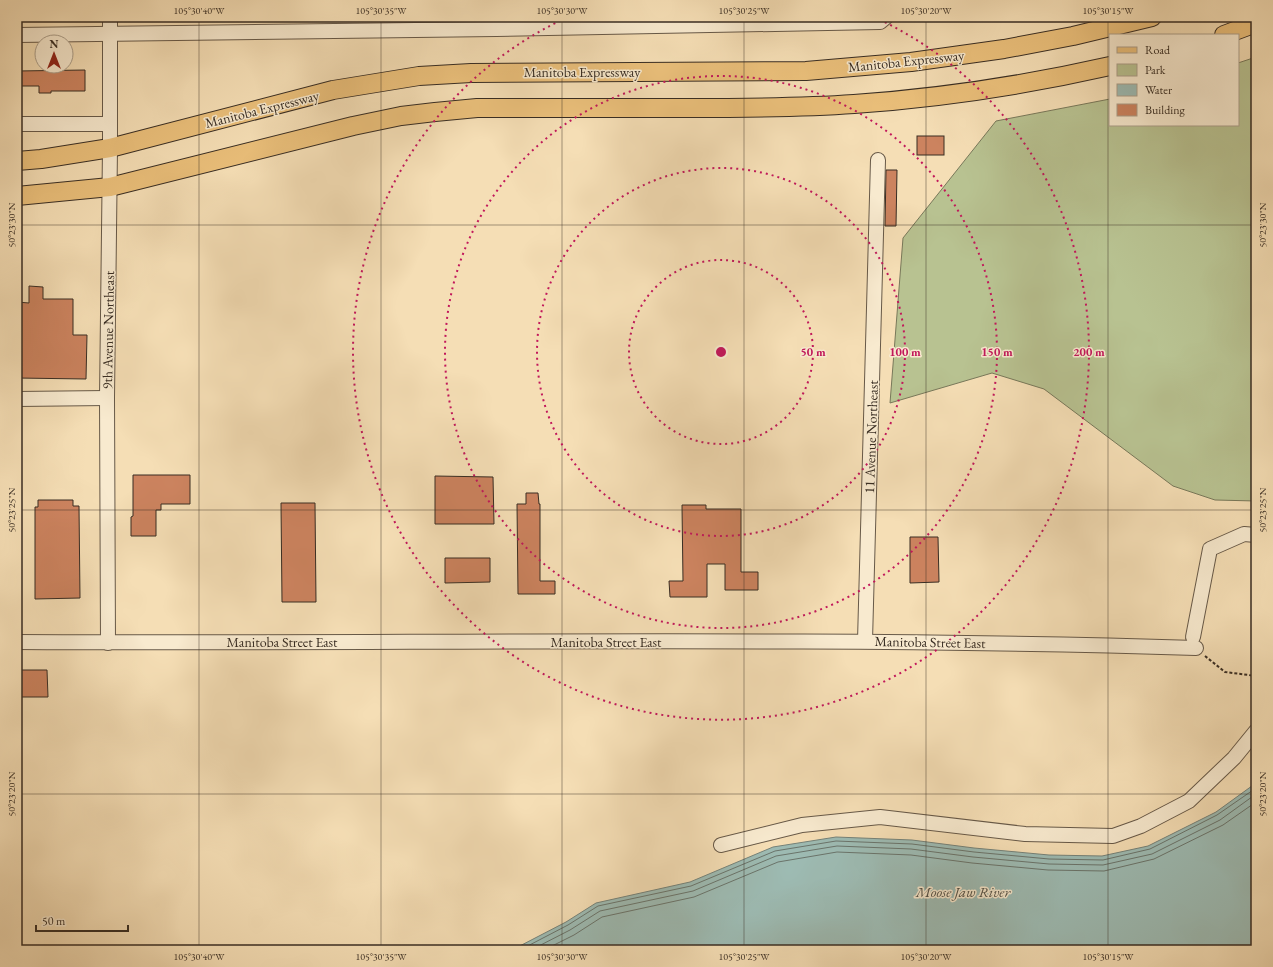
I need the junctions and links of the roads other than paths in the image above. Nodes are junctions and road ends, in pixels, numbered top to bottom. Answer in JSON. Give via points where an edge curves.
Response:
{"nodes":[{"id":1,"x":110,"y":17,"type":"edge"},
{"id":2,"x":1152,"y":17,"type":"edge"},
{"id":3,"x":883,"y":20,"type":"edge"},
{"id":4,"x":496,"y":23,"type":"edge"},
{"id":5,"x":1256,"y":24,"type":"edge"},
{"id":6,"x":110,"y":34,"type":"junction"},
{"id":7,"x":1227,"y":34,"type":"edge"},
{"id":8,"x":17,"y":35,"type":"edge"},
{"id":9,"x":1109,"y":66,"type":"edge"},
{"id":10,"x":17,"y":124,"type":"edge"},
{"id":11,"x":110,"y":124,"type":"junction"},
{"id":12,"x":110,"y":148,"type":"junction"},
{"id":13,"x":878,"y":160,"type":"dead end"},
{"id":14,"x":17,"y":161,"type":"edge"},
{"id":15,"x":110,"y":187,"type":"junction"},
{"id":16,"x":17,"y":196,"type":"edge"},
{"id":17,"x":107,"y":398,"type":"junction"},
{"id":18,"x":17,"y":399,"type":"edge"},
{"id":19,"x":1256,"y":535,"type":"edge"},
{"id":20,"x":865,"y":641,"type":"junction"},
{"id":21,"x":17,"y":642,"type":"edge"},
{"id":22,"x":108,"y":643,"type":"junction"},
{"id":23,"x":1256,"y":731,"type":"edge"},
{"id":24,"x":721,"y":845,"type":"dead end"}],
"edges":[{"from":1,"to":6,"type":"street","name":"9th Avenue Northeast"},
{"from":2,"to":12,"type":"main road","name":"Manitoba Expressway","via":[[1004,49],[911,62],[806,71],[471,73],[419,76],[334,90]]},
{"from":3,"to":4,"type":"street"},
{"from":4,"to":6,"type":"street"},
{"from":5,"to":7,"type":"main road"},
{"from":6,"to":8,"type":"street"},
{"from":6,"to":11,"type":"street","name":"9th Avenue Northeast"},
{"from":9,"to":15,"type":"main road","via":[[1006,86],[854,104],[764,108],[477,108],[401,116]]},
{"from":10,"to":11,"type":"street"},
{"from":11,"to":12,"type":"street","name":"9th Avenue Northeast"},
{"from":12,"to":14,"type":"main road","name":"Manitoba Expressway"},
{"from":12,"to":15,"type":"street","name":"9th Avenue Northeast"},
{"from":13,"to":20,"type":"street","name":"11 Avenue Northeast"},
{"from":15,"to":16,"type":"main road"},
{"from":15,"to":17,"type":"street","name":"9th Avenue Northeast"},
{"from":17,"to":18,"type":"street"},
{"from":17,"to":22,"type":"street","name":"9th Avenue Northeast"},
{"from":19,"to":20,"type":"street","name":"Manitoba Street East","via":[[1244,534],[1210,549],[1194,643]]},
{"from":20,"to":22,"type":"street","name":"Manitoba Street East"},
{"from":21,"to":22,"type":"street","name":"Manitoba Street East"},
{"from":23,"to":24,"type":"street","via":[[1234,758],[1189,801],[1141,826],[1113,836],[1025,834],[880,817],[802,825]]}]}
